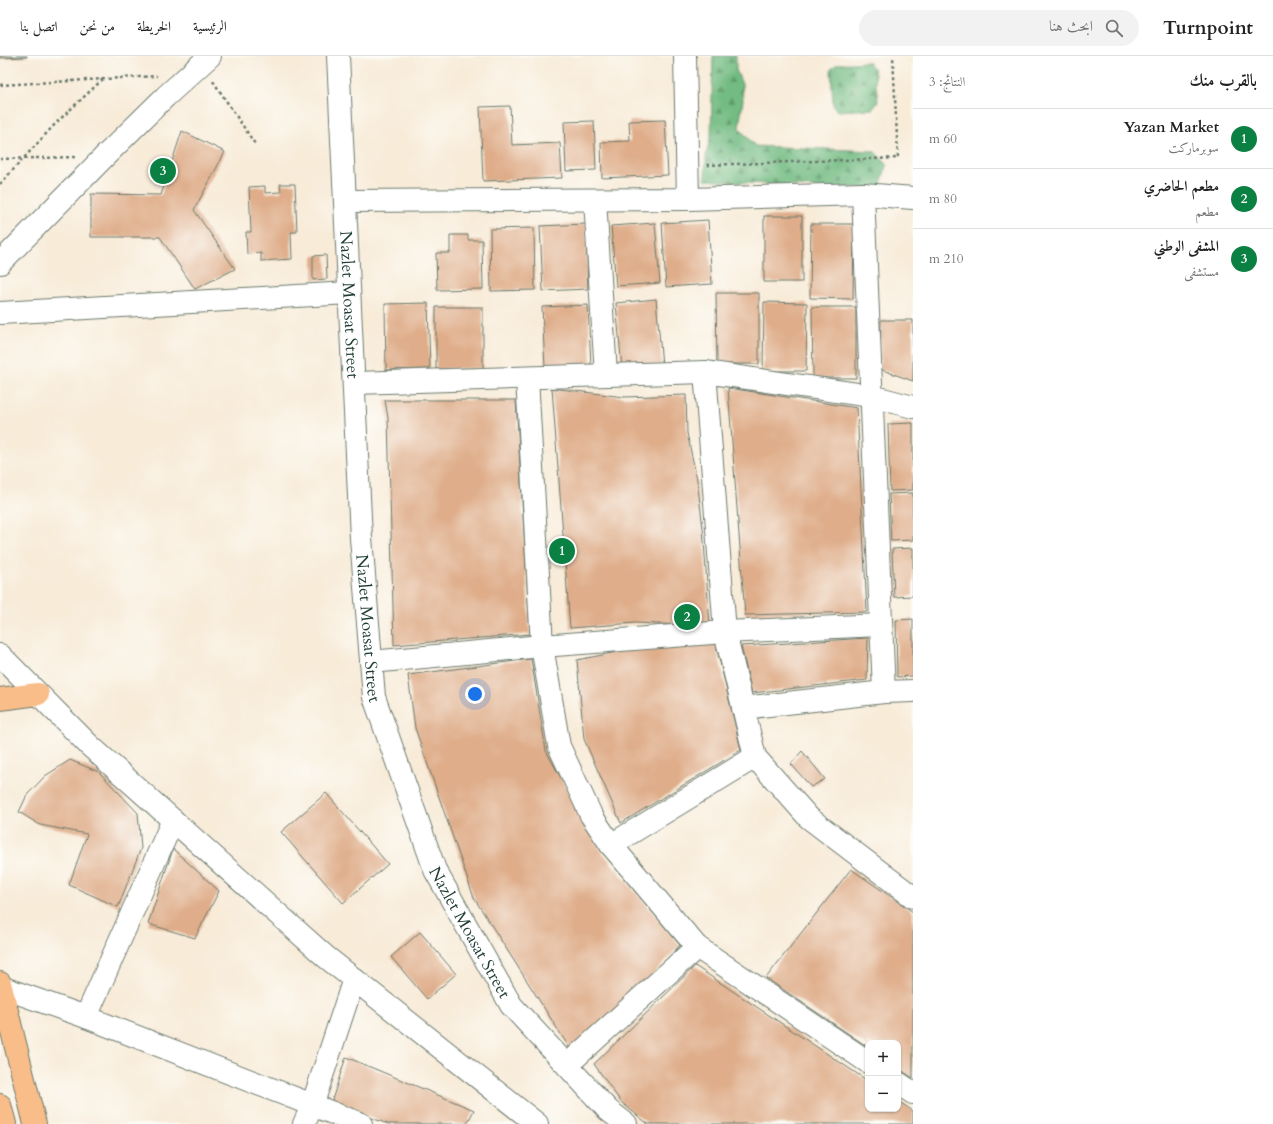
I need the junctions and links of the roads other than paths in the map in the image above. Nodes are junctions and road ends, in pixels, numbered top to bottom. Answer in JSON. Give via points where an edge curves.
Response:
{"nodes":[{"id":1,"x":338,"y":56,"type":"edge"},
{"id":2,"x":685,"y":56,"type":"edge"},
{"id":3,"x":205,"y":60,"type":"edge"},
{"id":4,"x":863,"y":194,"type":"junction"},
{"id":5,"x":913,"y":198,"type":"edge"},
{"id":6,"x":688,"y":199,"type":"junction"},
{"id":7,"x":595,"y":200,"type":"junction"},
{"id":8,"x":345,"y":201,"type":"junction"},
{"id":9,"x":0,"y":263,"type":"edge"},
{"id":10,"x":349,"y":293,"type":"junction"},
{"id":11,"x":0,"y":313,"type":"edge"},
{"id":12,"x":705,"y":372,"type":"junction"},
{"id":13,"x":606,"y":375,"type":"junction"},
{"id":14,"x":527,"y":378,"type":"junction"},
{"id":15,"x":354,"y":383,"type":"junction"},
{"id":16,"x":871,"y":396,"type":"junction"},
{"id":17,"x":913,"y":407,"type":"edge"},
{"id":18,"x":881,"y":625,"type":"junction"},
{"id":19,"x":725,"y":632,"type":"junction"},
{"id":20,"x":542,"y":646,"type":"junction"},
{"id":21,"x":0,"y":655,"type":"edge"},
{"id":22,"x":371,"y":662,"type":"junction"},
{"id":23,"x":884,"y":692,"type":"junction"},
{"id":24,"x":913,"y":692,"type":"edge"},
{"id":25,"x":38,"y":694,"type":"junction"},
{"id":26,"x":0,"y":699,"type":"edge"},
{"id":27,"x":743,"y":708,"type":"junction"},
{"id":28,"x":755,"y":757,"type":"junction"},
{"id":29,"x":173,"y":820,"type":"junction"},
{"id":30,"x":611,"y":845,"type":"junction"},
{"id":31,"x":913,"y":897,"type":"edge"},
{"id":32,"x":697,"y":947,"type":"junction"},
{"id":33,"x":354,"y":979,"type":"junction"},
{"id":34,"x":0,"y":985,"type":"edge"},
{"id":35,"x":86,"y":1017,"type":"junction"},
{"id":36,"x":865,"y":1060,"type":"edge"},
{"id":37,"x":567,"y":1066,"type":"junction"},
{"id":38,"x":901,"y":1084,"type":"edge"},
{"id":39,"x":913,"y":1093,"type":"edge"},
{"id":40,"x":0,"y":1105,"type":"edge"},
{"id":41,"x":308,"y":1115,"type":"edge"},
{"id":42,"x":37,"y":1123,"type":"edge"},
{"id":43,"x":5,"y":1124,"type":"edge"},
{"id":44,"x":361,"y":1124,"type":"edge"},
{"id":45,"x":537,"y":1124,"type":"edge"},
{"id":46,"x":626,"y":1124,"type":"edge"}],
"edges":[{"from":1,"to":8,"type":"street","name":"Nazlet Moasat Street"},
{"from":2,"to":6,"type":"street"},
{"from":3,"to":9,"type":"street","via":[[105,156]]},
{"from":4,"to":5,"type":"street"},
{"from":4,"to":6,"type":"street"},
{"from":4,"to":16,"type":"street"},
{"from":6,"to":7,"type":"street"},
{"from":7,"to":8,"type":"street"},
{"from":7,"to":13,"type":"street"},
{"from":8,"to":10,"type":"street","name":"Nazlet Moasat Street"},
{"from":10,"to":11,"type":"street"},
{"from":10,"to":15,"type":"street","name":"Nazlet Moasat Street"},
{"from":12,"to":13,"type":"street"},
{"from":12,"to":16,"type":"street"},
{"from":12,"to":19,"type":"street"},
{"from":13,"to":14,"type":"street"},
{"from":14,"to":15,"type":"street"},
{"from":14,"to":20,"type":"street"},
{"from":15,"to":22,"type":"street","name":"Nazlet Moasat Street","via":[[361,538]]},
{"from":16,"to":17,"type":"street"},
{"from":16,"to":18,"type":"street"},
{"from":18,"to":19,"type":"street"},
{"from":18,"to":23,"type":"street"},
{"from":19,"to":20,"type":"street"},
{"from":19,"to":27,"type":"street"},
{"from":20,"to":22,"type":"street"},
{"from":20,"to":30,"type":"street","via":[[559,746],[591,815]]},
{"from":21,"to":25,"type":"street"},
{"from":22,"to":37,"type":"street","name":"Nazlet Moasat Street","via":[[374,697],[434,870],[511,1005]]},
{"from":23,"to":24,"type":"street"},
{"from":23,"to":27,"type":"street"},
{"from":25,"to":26,"type":"main road"},
{"from":25,"to":29,"type":"street","via":[[89,745]]},
{"from":27,"to":28,"type":"street"},
{"from":28,"to":30,"type":"street"},
{"from":28,"to":31,"type":"street","via":[[809,818]]},
{"from":29,"to":33,"type":"street"},
{"from":29,"to":35,"type":"street"},
{"from":30,"to":32,"type":"street"},
{"from":32,"to":36,"type":"street"},
{"from":32,"to":37,"type":"street"},
{"from":33,"to":41,"type":"street"},
{"from":33,"to":45,"type":"street"},
{"from":34,"to":35,"type":"street"},
{"from":34,"to":42,"type":"main road"},
{"from":35,"to":41,"type":"street"},
{"from":37,"to":46,"type":"street","name":"Nazlet Moasat Street","via":[[608,1110]]},
{"from":38,"to":39,"type":"street"},
{"from":40,"to":43,"type":"main road"},
{"from":41,"to":44,"type":"street"}]}
